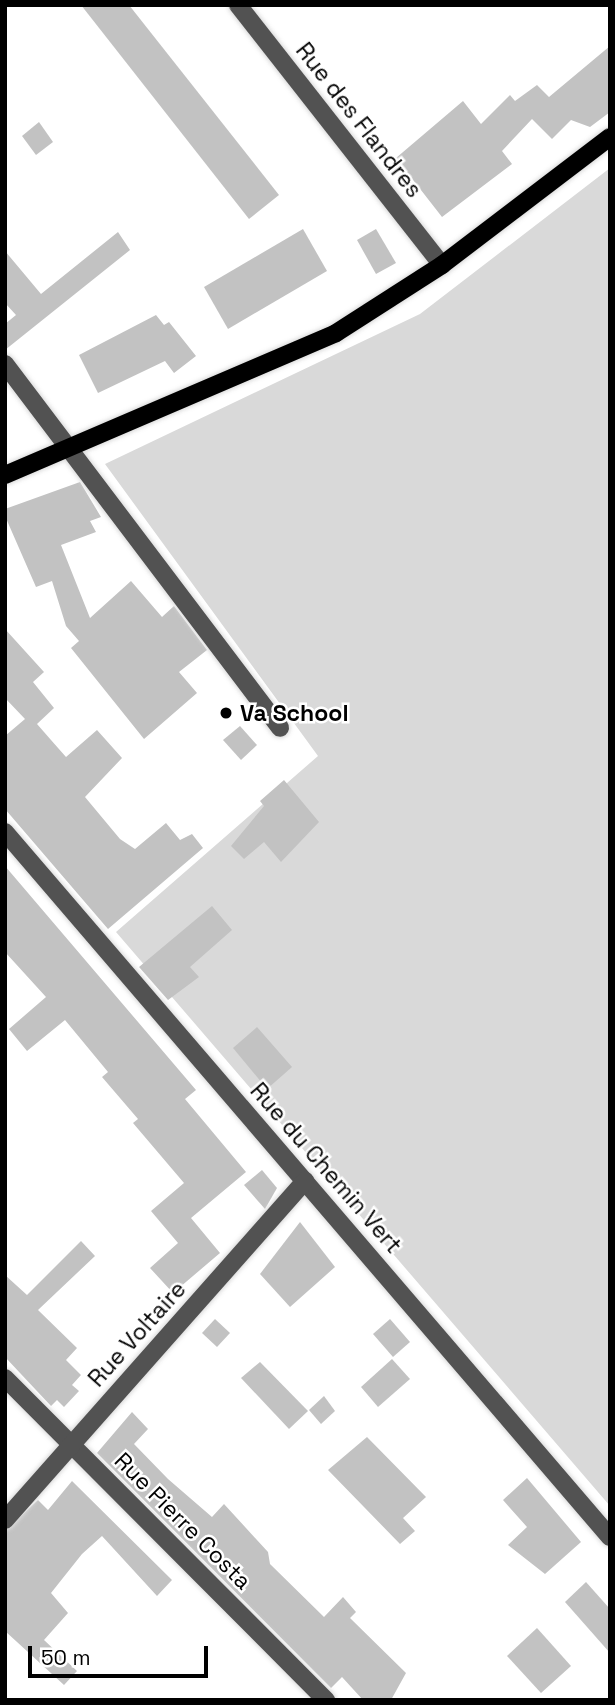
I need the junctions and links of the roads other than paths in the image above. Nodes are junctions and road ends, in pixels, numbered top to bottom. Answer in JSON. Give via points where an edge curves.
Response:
{"nodes":[{"id":1,"x":238,"y":5,"type":"edge"},
{"id":2,"x":610,"y":137,"type":"edge"},
{"id":3,"x":442,"y":265,"type":"junction"},
{"id":4,"x":5,"y":364,"type":"edge"},
{"id":5,"x":72,"y":448,"type":"junction"},
{"id":6,"x":5,"y":475,"type":"edge"},
{"id":7,"x":280,"y":728,"type":"dead end"},
{"id":8,"x":5,"y":832,"type":"edge"},
{"id":9,"x":305,"y":1181,"type":"junction"},
{"id":10,"x":5,"y":1378,"type":"edge"},
{"id":11,"x":72,"y":1444,"type":"junction"},
{"id":12,"x":5,"y":1520,"type":"edge"},
{"id":13,"x":610,"y":1537,"type":"edge"},
{"id":14,"x":326,"y":1700,"type":"edge"}],
"edges":[{"from":1,"to":3,"type":"street","name":"Rue des Flandres"},
{"from":2,"to":3,"type":"main road"},
{"from":3,"to":5,"type":"main road","via":[[321,340]]},
{"from":4,"to":5,"type":"street"},
{"from":5,"to":6,"type":"main road"},
{"from":5,"to":7,"type":"street"},
{"from":8,"to":9,"type":"street","name":"Rue du Chemin Vert"},
{"from":9,"to":11,"type":"street","name":"Rue Voltaire"},
{"from":9,"to":13,"type":"street","name":"Rue du Chemin Vert"},
{"from":10,"to":11,"type":"street","name":"Rue Pierre Costa"},
{"from":11,"to":12,"type":"street","name":"Rue Voltaire"},
{"from":11,"to":14,"type":"street","name":"Rue Pierre Costa"}]}
